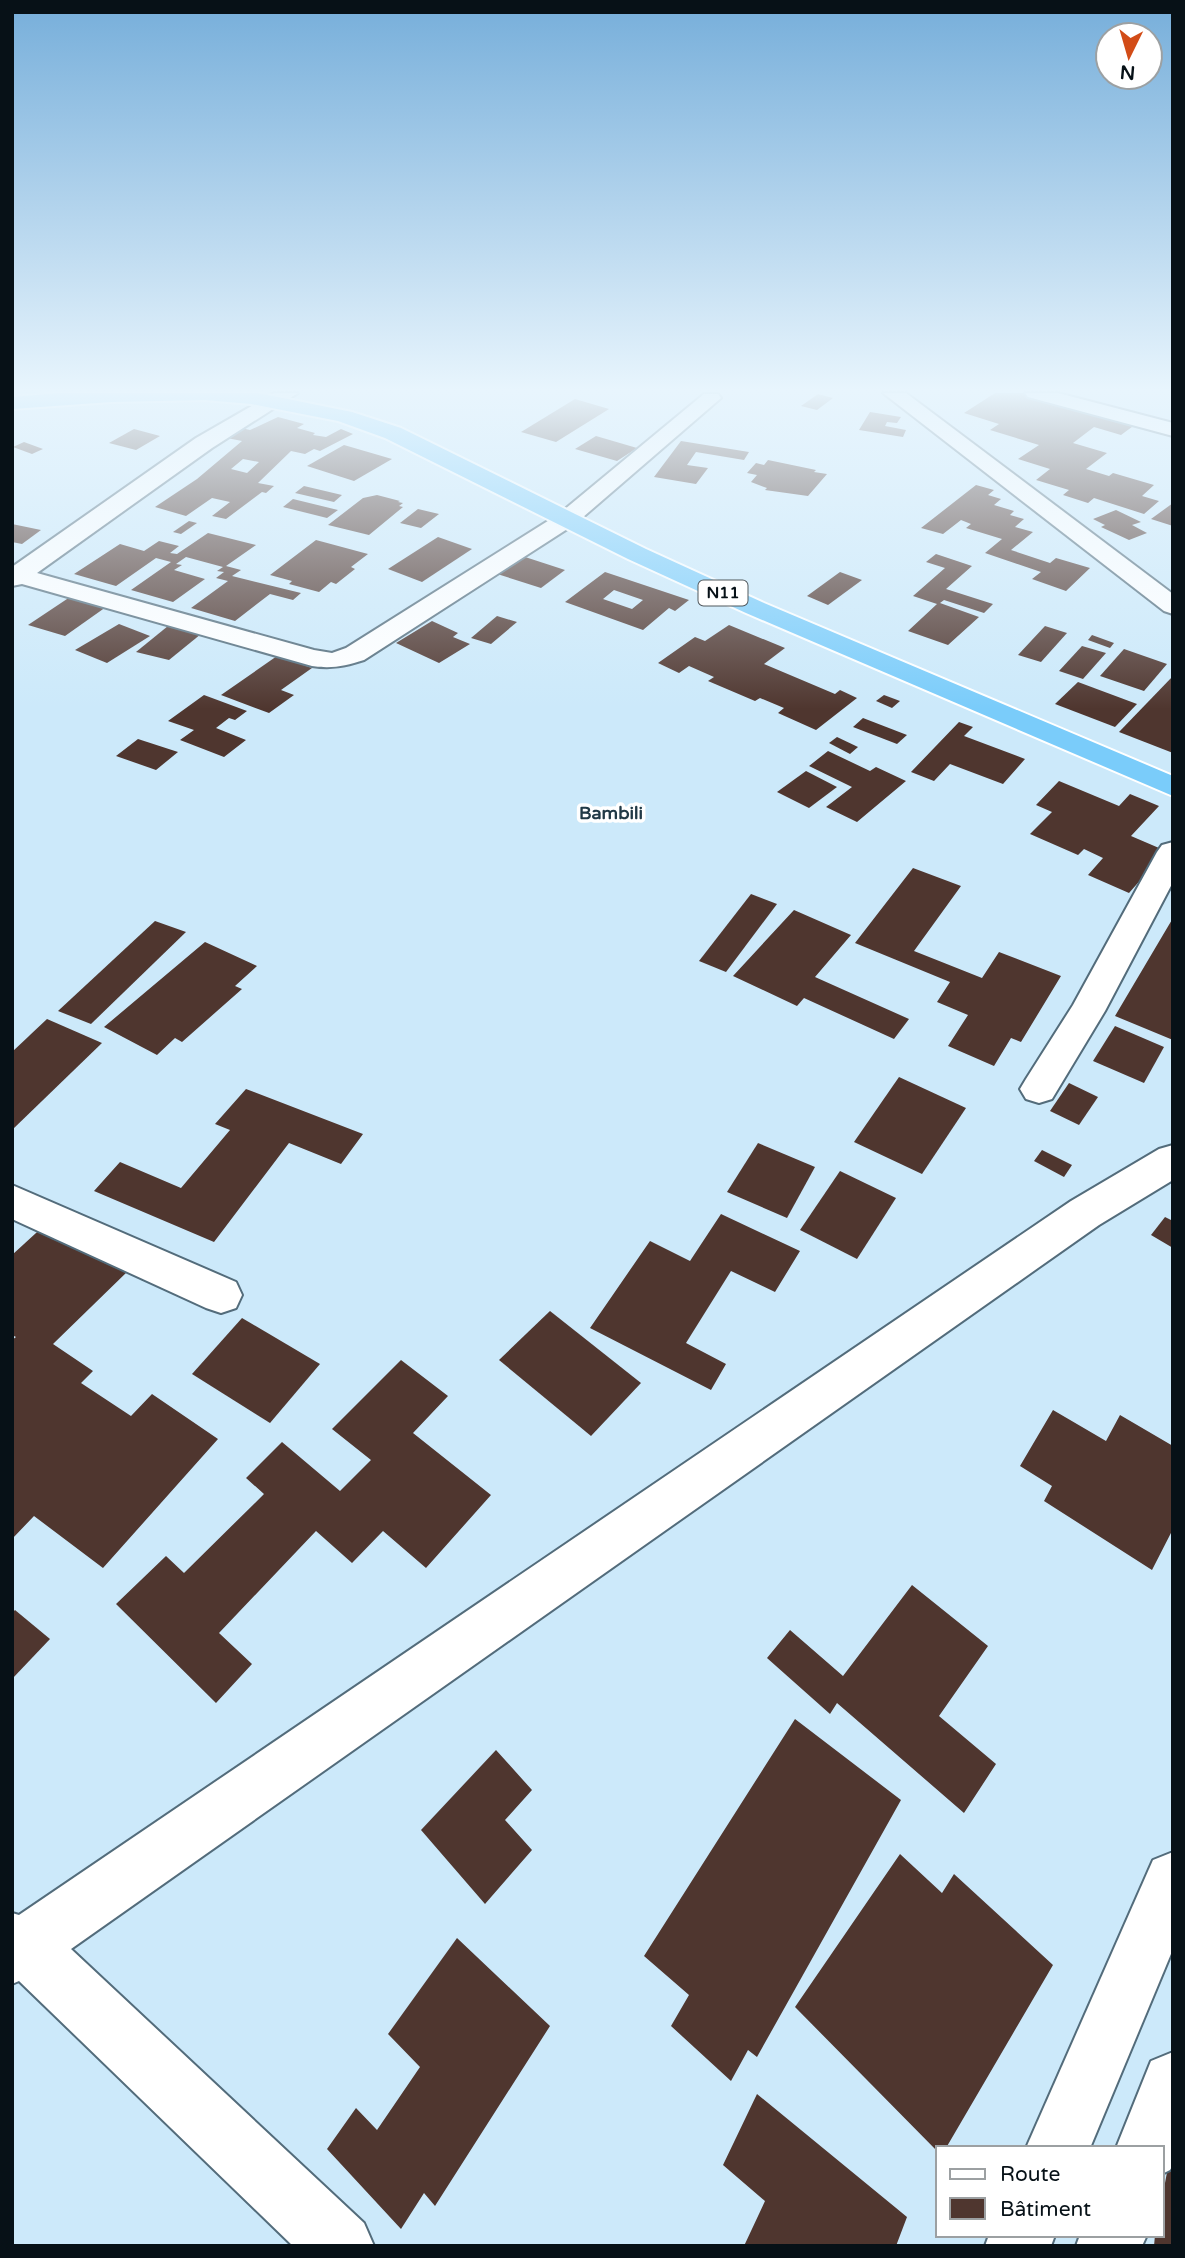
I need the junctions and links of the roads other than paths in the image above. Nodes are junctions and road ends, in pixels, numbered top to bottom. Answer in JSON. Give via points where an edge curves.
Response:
{"nodes":[{"id":1,"x":126,"y":498,"type":"edge"},
{"id":2,"x":525,"y":498,"type":"edge"},
{"id":3,"x":591,"y":498,"type":"edge"},
{"id":4,"x":1031,"y":498,"type":"edge"},
{"id":5,"x":567,"y":519,"type":"junction"},
{"id":6,"x":15,"y":577,"type":"edge"},
{"id":7,"x":1173,"y":607,"type":"edge"},
{"id":8,"x":1173,"y":787,"type":"edge"},
{"id":9,"x":1173,"y":852,"type":"edge"},
{"id":10,"x":1040,"y":1089,"type":"dead end"},
{"id":11,"x":1173,"y":1160,"type":"edge"},
{"id":12,"x":12,"y":1201,"type":"edge"},
{"id":13,"x":221,"y":1295,"type":"dead end"},
{"id":14,"x":1173,"y":1880,"type":"edge"},
{"id":15,"x":17,"y":1948,"type":"edge"},
{"id":16,"x":1173,"y":2083,"type":"edge"},
{"id":17,"x":1059,"y":2146,"type":"edge"},
{"id":18,"x":1149,"y":2146,"type":"edge"},
{"id":19,"x":341,"y":2246,"type":"edge"}],
"edges":[{"from":1,"to":6,"type":"street"},
{"from":2,"to":5,"type":"highway","number":"N11"},
{"from":3,"to":5,"type":"street"},
{"from":4,"to":7,"type":"street"},
{"from":5,"to":6,"type":"street","via":[[355,654],[334,661]]},
{"from":5,"to":8,"type":"highway","number":"N11","via":[[767,613]]},
{"from":9,"to":10,"type":"street"},
{"from":11,"to":15,"type":"street","via":[[1085,1213]]},
{"from":12,"to":13,"type":"street"},
{"from":14,"to":17,"type":"street"},
{"from":15,"to":19,"type":"street"},
{"from":16,"to":18,"type":"street"}]}
